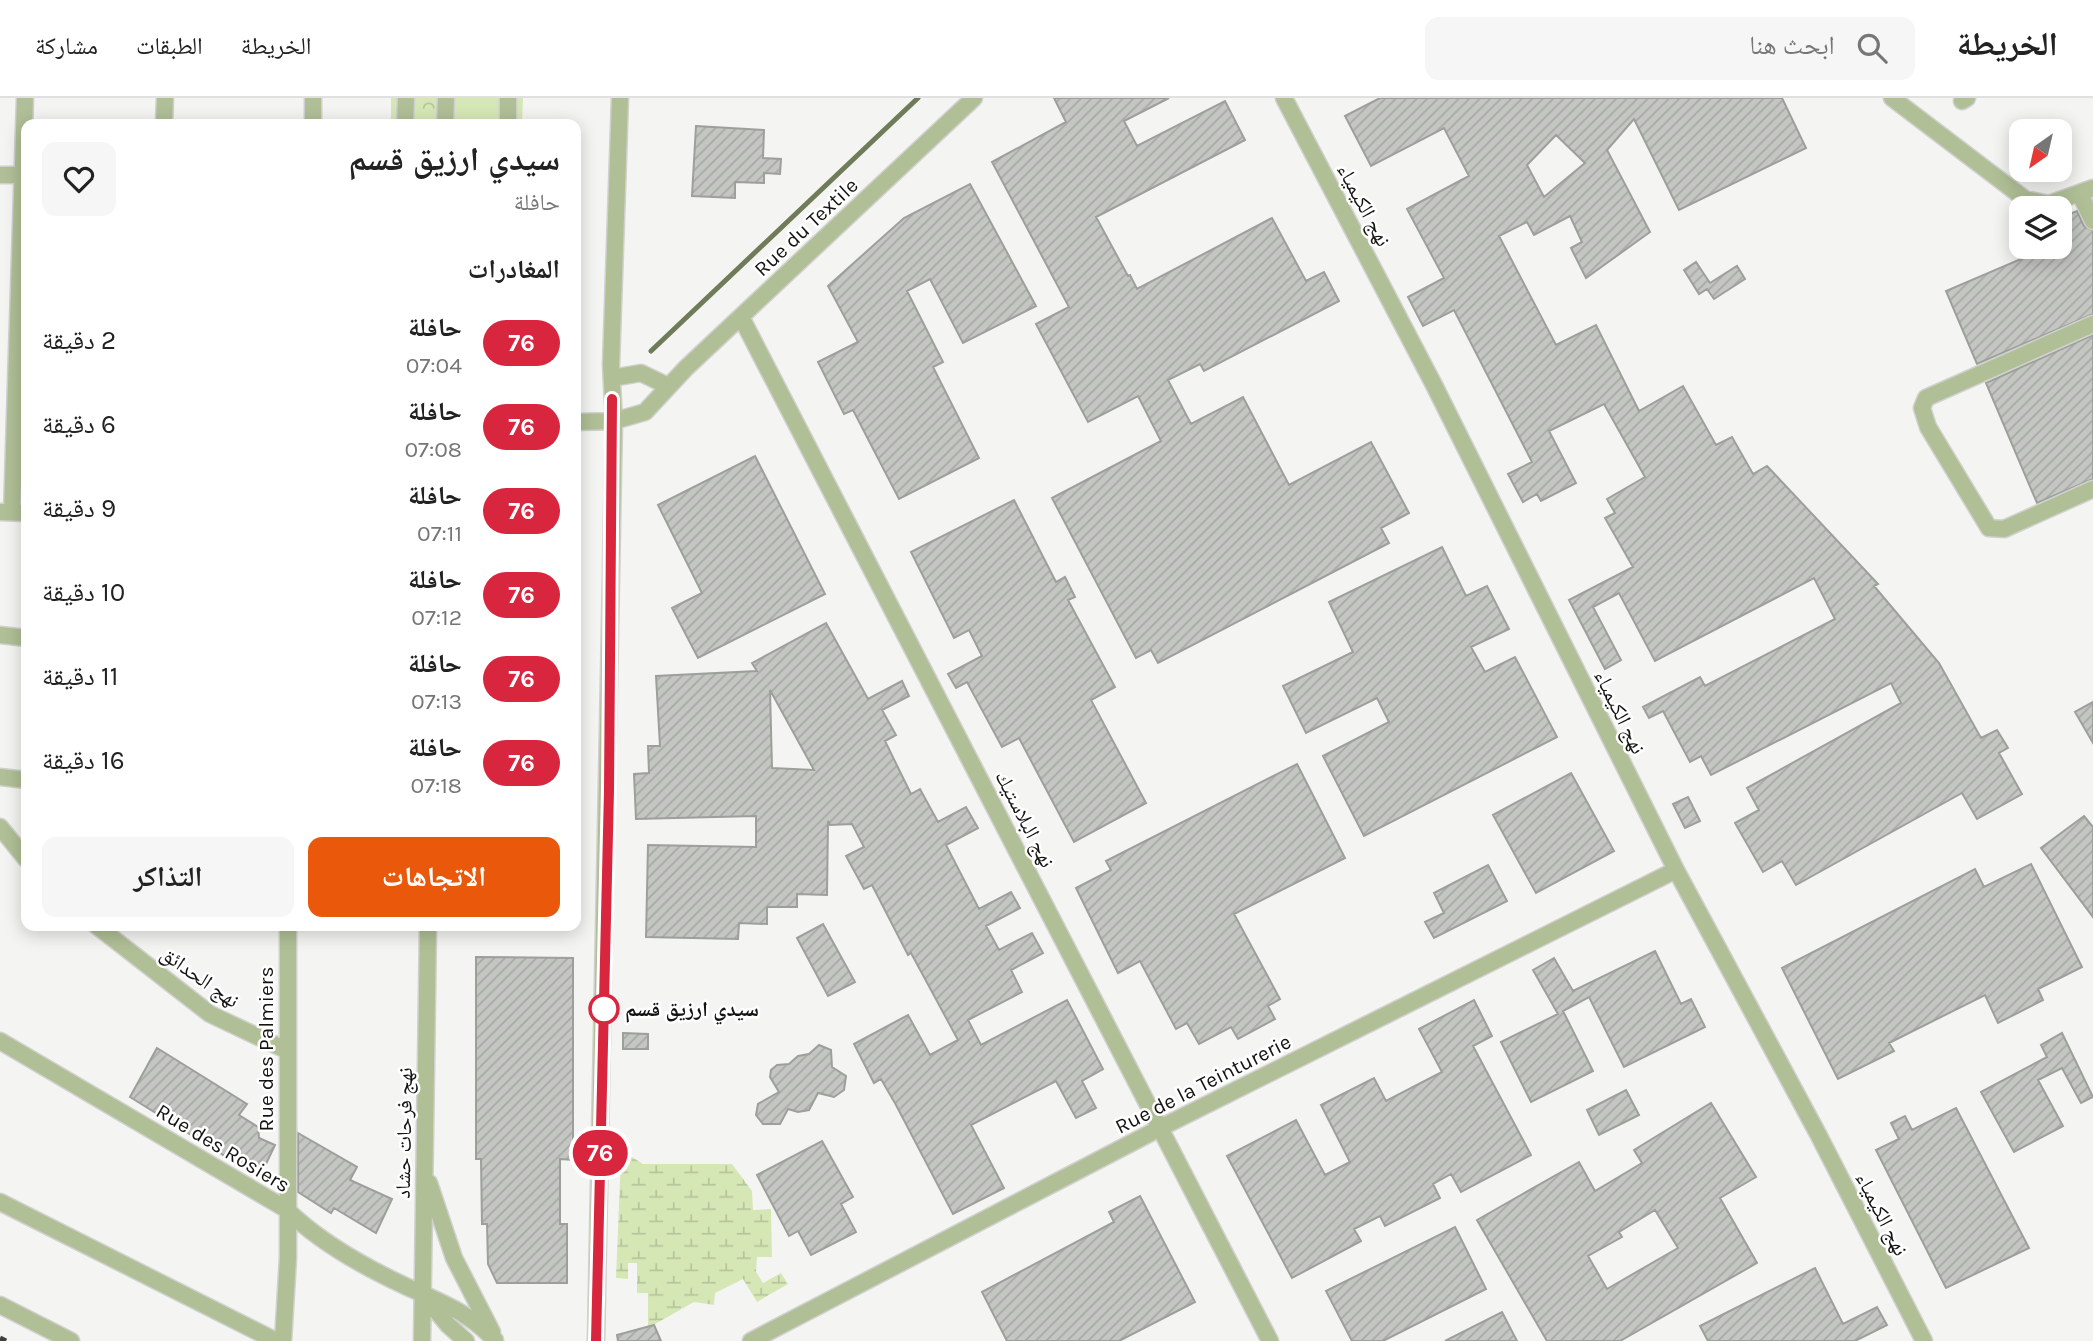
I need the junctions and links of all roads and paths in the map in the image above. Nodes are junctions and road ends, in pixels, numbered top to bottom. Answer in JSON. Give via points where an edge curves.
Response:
{"nodes":[{"id":1,"x":25,"y":98,"type":"edge"},
{"id":2,"x":165,"y":98,"type":"edge"},
{"id":3,"x":313,"y":98,"type":"edge"},
{"id":4,"x":405,"y":98,"type":"edge"},
{"id":5,"x":446,"y":98,"type":"edge"},
{"id":6,"x":509,"y":98,"type":"edge"},
{"id":7,"x":620,"y":98,"type":"edge"},
{"id":8,"x":974,"y":98,"type":"edge"},
{"id":9,"x":1284,"y":98,"type":"edge"},
{"id":10,"x":1892,"y":98,"type":"edge"},
{"id":11,"x":25,"y":119,"type":"edge"},
{"id":12,"x":164,"y":119,"type":"edge"},
{"id":13,"x":313,"y":119,"type":"edge"},
{"id":14,"x":405,"y":119,"type":"edge"},
{"id":15,"x":445,"y":119,"type":"edge"},
{"id":16,"x":508,"y":119,"type":"edge"},
{"id":17,"x":0,"y":175,"type":"edge"},
{"id":18,"x":21,"y":175,"type":"edge"},
{"id":19,"x":2087,"y":191,"type":"edge"},
{"id":20,"x":2093,"y":221,"type":"edge"},
{"id":21,"x":21,"y":287,"type":"edge"},
{"id":22,"x":741,"y":317,"type":"junction"},
{"id":23,"x":2093,"y":324,"type":"edge"},
{"id":24,"x":612,"y":378,"type":"junction"},
{"id":25,"x":668,"y":386,"type":"junction"},
{"id":26,"x":614,"y":421,"type":"junction"},
{"id":27,"x":581,"y":422,"type":"edge"},
{"id":28,"x":2093,"y":489,"type":"edge"},
{"id":29,"x":13,"y":512,"type":"edge"},
{"id":30,"x":0,"y":635,"type":"edge"},
{"id":31,"x":21,"y":637,"type":"edge"},
{"id":32,"x":0,"y":777,"type":"edge"},
{"id":33,"x":21,"y":779,"type":"edge"},
{"id":34,"x":0,"y":827,"type":"edge"},
{"id":35,"x":21,"y":853,"type":"edge"},
{"id":36,"x":1676,"y":870,"type":"junction"},
{"id":37,"x":103,"y":931,"type":"edge"},
{"id":38,"x":288,"y":931,"type":"edge"},
{"id":39,"x":428,"y":931,"type":"edge"},
{"id":40,"x":0,"y":1041,"type":"edge"},
{"id":41,"x":286,"y":1050,"type":"junction"},
{"id":42,"x":1162,"y":1127,"type":"junction"},
{"id":43,"x":424,"y":1168,"type":"junction"},
{"id":44,"x":0,"y":1202,"type":"edge"},
{"id":45,"x":286,"y":1209,"type":"junction"},
{"id":46,"x":423,"y":1294,"type":"junction"},
{"id":47,"x":0,"y":1305,"type":"edge"},
{"id":48,"x":496,"y":1340,"type":"edge"},
{"id":49,"x":71,"y":1341,"type":"edge"},
{"id":50,"x":276,"y":1341,"type":"edge"},
{"id":51,"x":283,"y":1341,"type":"edge"},
{"id":52,"x":422,"y":1341,"type":"edge"},
{"id":53,"x":466,"y":1341,"type":"edge"},
{"id":54,"x":596,"y":1341,"type":"edge"},
{"id":55,"x":751,"y":1341,"type":"edge"},
{"id":56,"x":1270,"y":1341,"type":"edge"},
{"id":57,"x":1924,"y":1341,"type":"edge"}],
"edges":[{"from":1,"to":11,"type":"street"},
{"from":2,"to":12,"type":"street"},
{"from":3,"to":13,"type":"street"},
{"from":4,"to":14,"type":"street"},
{"from":5,"to":15,"type":"street"},
{"from":6,"to":16,"type":"street"},
{"from":7,"to":24,"type":"street"},
{"from":8,"to":22,"type":"street","name":"Rue du Textile"},
{"from":9,"to":36,"type":"street","name":"نهج الكيمياء","via":[[1434,385]]},
{"from":10,"to":19,"type":"street","via":[[2025,199],[2049,204]]},
{"from":17,"to":18,"type":"street"},
{"from":19,"to":20,"type":"street"},
{"from":21,"to":29,"type":"street"},
{"from":22,"to":25,"type":"street","name":"Rue du Textile"},
{"from":22,"to":42,"type":"street","name":"نهج البلاستيك"},
{"from":23,"to":28,"type":"street","via":[[1926,398],[1922,408],[1928,427],[1989,528],[2004,529]]},
{"from":24,"to":25,"type":"street","via":[[640,373]]},
{"from":24,"to":26,"type":"street"},
{"from":25,"to":26,"type":"street","name":"Rue du Textile","via":[[645,412]]},
{"from":26,"to":27,"type":"street","name":"Rue du Textile"},
{"from":26,"to":54,"type":"street"},
{"from":30,"to":31,"type":"street"},
{"from":32,"to":33,"type":"street"},
{"from":34,"to":35,"type":"street"},
{"from":36,"to":42,"type":"street","name":"Rue de la Teinturerie"},
{"from":36,"to":57,"type":"street","name":"نهج الكيمياء"},
{"from":37,"to":41,"type":"street","name":"نهج الحدائق","via":[[210,1014]]},
{"from":38,"to":41,"type":"street","name":"Rue des Palmiers"},
{"from":39,"to":43,"type":"street","name":"نهج فرحات حشاد"},
{"from":40,"to":45,"type":"street","name":"Rue des Rosiers"},
{"from":41,"to":45,"type":"street","name":"Rue des Palmiers"},
{"from":42,"to":55,"type":"street","name":"Rue de la Teinturerie"},
{"from":42,"to":56,"type":"street","name":"نهج البلاستيك"},
{"from":43,"to":46,"type":"street","name":"نهج فرحات حشاد"},
{"from":43,"to":48,"type":"street","via":[[454,1258]]},
{"from":44,"to":50,"type":"street"},
{"from":45,"to":46,"type":"street","name":"Rue des Rosiers","via":[[308,1231]]},
{"from":45,"to":51,"type":"street","name":"Rue des Palmiers"},
{"from":46,"to":48,"type":"street","name":"Rue des Rosiers","via":[[463,1312]]},
{"from":46,"to":52,"type":"street","name":"نهج فرحات حشاد"},
{"from":46,"to":53,"type":"street"},
{"from":47,"to":49,"type":"street"}]}
